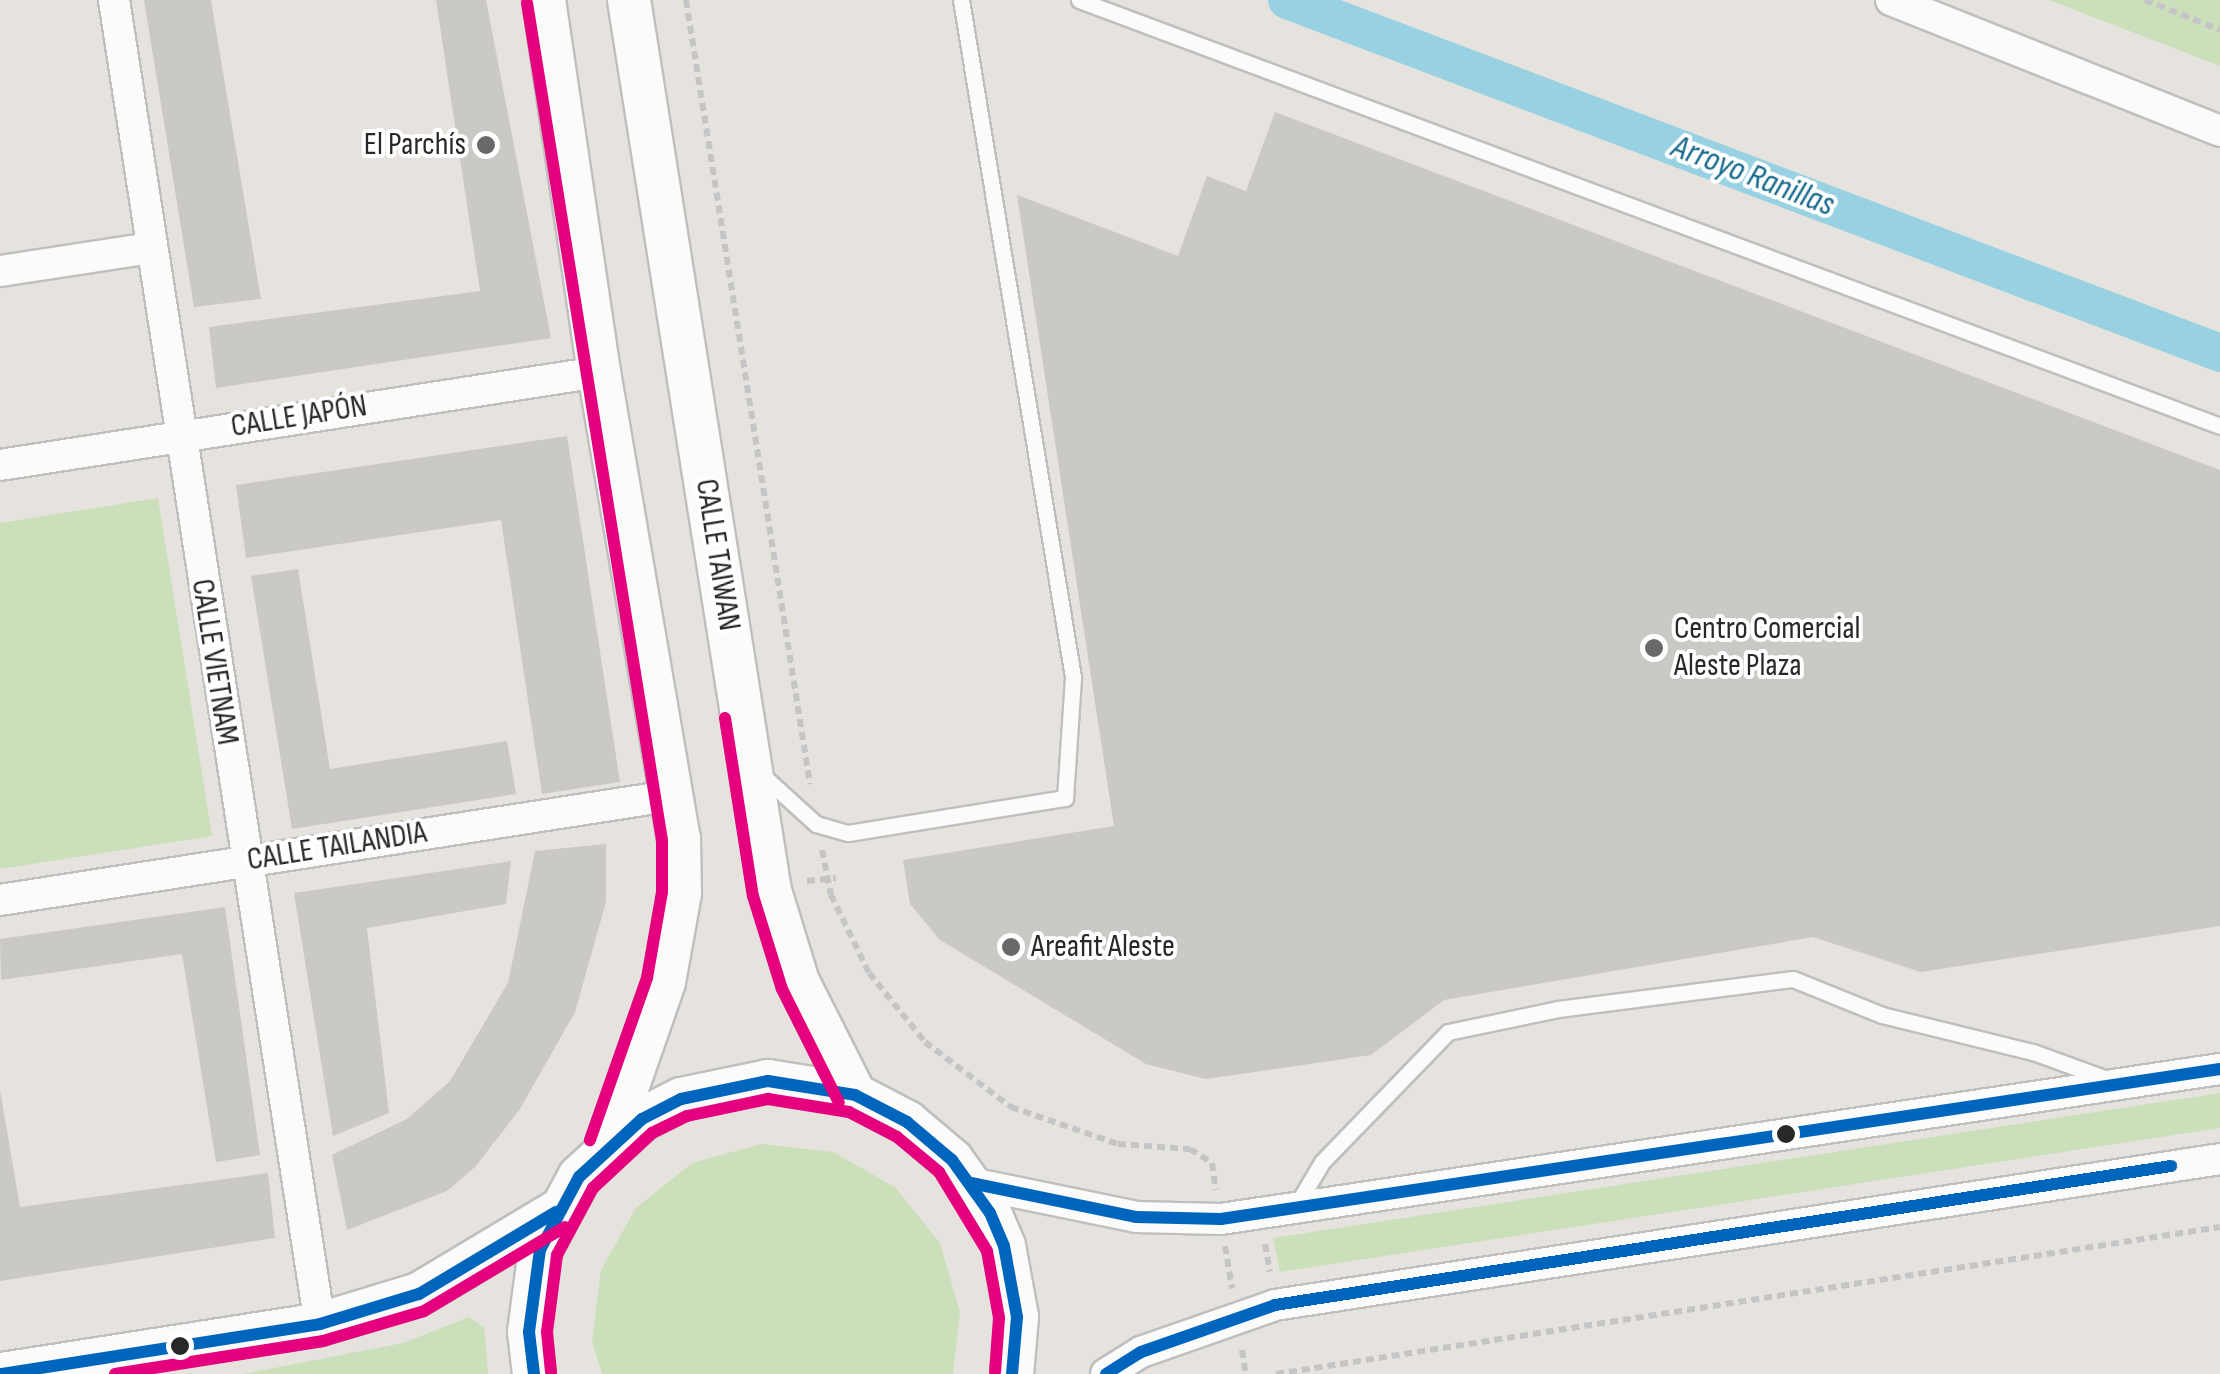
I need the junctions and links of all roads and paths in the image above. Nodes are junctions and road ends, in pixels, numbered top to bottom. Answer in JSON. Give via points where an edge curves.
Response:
{"nodes":[{"id":1,"x":114,"y":0,"type":"edge"},
{"id":2,"x":544,"y":0,"type":"edge"},
{"id":3,"x":630,"y":0,"type":"edge"},
{"id":4,"x":686,"y":0,"type":"edge"},
{"id":5,"x":961,"y":0,"type":"edge"},
{"id":6,"x":1079,"y":0,"type":"edge"},
{"id":7,"x":1891,"y":0,"type":"edge"},
{"id":8,"x":2145,"y":0,"type":"edge"},
{"id":9,"x":2220,"y":30,"type":"edge"},
{"id":10,"x":2220,"y":131,"type":"edge"},
{"id":11,"x":152,"y":248,"type":"junction"},
{"id":12,"x":0,"y":271,"type":"edge"},
{"id":13,"x":598,"y":372,"type":"junction"},
{"id":14,"x":2220,"y":426,"type":"edge"},
{"id":15,"x":178,"y":436,"type":"junction"},
{"id":16,"x":0,"y":464,"type":"edge"},
{"id":17,"x":750,"y":764,"type":"junction"},
{"id":18,"x":675,"y":795,"type":"junction"},
{"id":19,"x":816,"y":824,"type":"junction"},
{"id":20,"x":246,"y":862,"type":"junction"},
{"id":21,"x":832,"y":878,"type":"junction"},
{"id":22,"x":793,"y":884,"type":"dead end"},
{"id":23,"x":0,"y":900,"type":"edge"},
{"id":24,"x":2220,"y":1069,"type":"edge"},
{"id":25,"x":2120,"y":1084,"type":"junction"},
{"id":26,"x":855,"y":1095,"type":"junction"},
{"id":27,"x":607,"y":1146,"type":"junction"},
{"id":28,"x":2220,"y":1159,"type":"edge"},
{"id":29,"x":971,"y":1183,"type":"junction"},
{"id":30,"x":1294,"y":1209,"type":"junction"},
{"id":31,"x":556,"y":1212,"type":"junction"},
{"id":32,"x":1220,"y":1219,"type":"junction"},
{"id":33,"x":2220,"y":1227,"type":"edge"},
{"id":34,"x":1264,"y":1240,"type":"dead end"},
{"id":35,"x":1270,"y":1272,"type":"dead end"},
{"id":36,"x":1236,"y":1314,"type":"junction"},
{"id":37,"x":320,"y":1324,"type":"junction"},
{"id":38,"x":2,"y":1374,"type":"edge"},
{"id":39,"x":534,"y":1374,"type":"edge"},
{"id":40,"x":1012,"y":1374,"type":"edge"},
{"id":41,"x":1106,"y":1374,"type":"edge"},
{"id":42,"x":1246,"y":1374,"type":"edge"},
{"id":43,"x":1276,"y":1374,"type":"edge"}],
"edges":[{"from":1,"to":11,"type":"street","name":"CALLE VIETNAM"},
{"from":2,"to":13,"type":"street"},
{"from":3,"to":17,"type":"street","name":"CALLE TAIWAN"},
{"from":4,"to":19,"type":"path"},
{"from":5,"to":19,"type":"lane","via":[[1073,678],[1065,798],[848,834]]},
{"from":6,"to":14,"type":"lane"},
{"from":7,"to":10,"type":"street"},
{"from":8,"to":9,"type":"path"},
{"from":11,"to":12,"type":"street"},
{"from":11,"to":15,"type":"street","name":"CALLE VIETNAM"},
{"from":13,"to":15,"type":"street","name":"CALLE JAPÓN"},
{"from":13,"to":18,"type":"street"},
{"from":15,"to":16,"type":"street","name":"CALLE JAPÓN"},
{"from":15,"to":20,"type":"street","name":"CALLE VIETNAM"},
{"from":17,"to":19,"type":"lane"},
{"from":17,"to":26,"type":"street","name":"CALLE TAIWAN","via":[[770,891],[792,964]]},
{"from":18,"to":20,"type":"street","name":"CALLE TAILANDIA"},
{"from":18,"to":27,"type":"street","via":[[680,893],[664,982]]},
{"from":19,"to":21,"type":"path"},
{"from":20,"to":23,"type":"street","name":"CALLE TAILANDIA"},
{"from":20,"to":37,"type":"street","name":"CALLE VIETNAM"},
{"from":21,"to":22,"type":"path"},
{"from":21,"to":32,"type":"path","via":[[869,973],[925,1042],[1012,1107],[1118,1144],[1190,1149],[1212,1163]]},
{"from":24,"to":25,"type":"street"},
{"from":25,"to":30,"type":"street"},
{"from":25,"to":30,"type":"lane","via":[[2032,1052],[1882,1015],[1792,980],[1558,1009],[1448,1032],[1322,1162]]},
{"from":26,"to":27,"type":"street","via":[[812,1084],[724,1086],[655,1112]]},
{"from":26,"to":29,"type":"street","via":[[907,1122]]},
{"from":27,"to":31,"type":"street"},
{"from":28,"to":36,"type":"street"},
{"from":29,"to":32,"type":"street","via":[[1136,1217]]},
{"from":29,"to":40,"type":"street","via":[[990,1213],[1013,1282]]},
{"from":30,"to":32,"type":"street"},
{"from":31,"to":37,"type":"street","via":[[420,1294]]},
{"from":31,"to":39,"type":"street","via":[[531,1290]]},
{"from":32,"to":36,"type":"path"},
{"from":33,"to":43,"type":"path"},
{"from":34,"to":35,"type":"path"},
{"from":36,"to":41,"type":"street","via":[[1141,1352]]},
{"from":36,"to":42,"type":"path"},
{"from":37,"to":38,"type":"street"}]}
